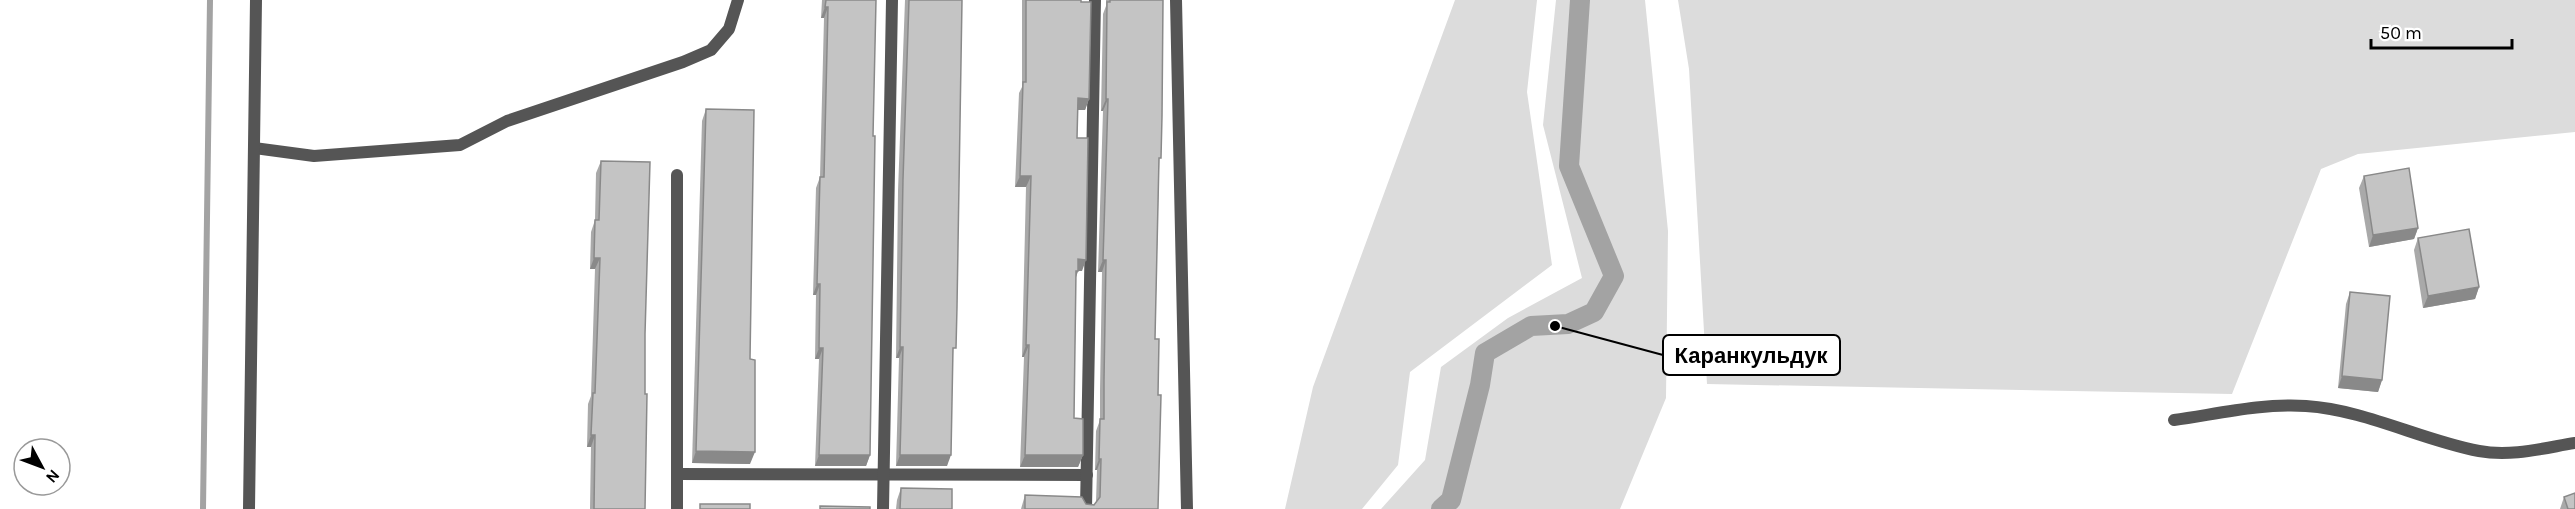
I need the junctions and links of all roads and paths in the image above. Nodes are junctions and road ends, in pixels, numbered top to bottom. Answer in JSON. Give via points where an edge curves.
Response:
{"nodes":[{"id":1,"x":256,"y":0,"type":"edge"},
{"id":2,"x":738,"y":0,"type":"edge"},
{"id":3,"x":892,"y":0,"type":"edge"},
{"id":4,"x":1095,"y":0,"type":"edge"},
{"id":5,"x":1176,"y":0,"type":"edge"},
{"id":6,"x":254,"y":148,"type":"junction"},
{"id":7,"x":677,"y":175,"type":"dead end"},
{"id":8,"x":2174,"y":420,"type":"dead end"},
{"id":9,"x":2575,"y":443,"type":"edge"},
{"id":10,"x":677,"y":474,"type":"junction"},
{"id":11,"x":884,"y":474,"type":"junction"},
{"id":12,"x":1086,"y":475,"type":"junction"},
{"id":13,"x":249,"y":509,"type":"edge"},
{"id":14,"x":677,"y":509,"type":"edge"},
{"id":15,"x":883,"y":509,"type":"edge"},
{"id":16,"x":1086,"y":509,"type":"edge"},
{"id":17,"x":1187,"y":509,"type":"edge"}],
"edges":[{"from":1,"to":6,"type":"street"},
{"from":2,"to":6,"type":"street","via":[[729,29],[711,50],[507,121],[460,145],[314,156]]},
{"from":3,"to":11,"type":"street"},
{"from":4,"to":12,"type":"street"},
{"from":5,"to":17,"type":"street"},
{"from":6,"to":13,"type":"street"},
{"from":7,"to":10,"type":"street"},
{"from":8,"to":9,"type":"street","via":[[2253,408],[2306,406],[2481,451],[2519,452]]},
{"from":10,"to":11,"type":"street"},
{"from":10,"to":14,"type":"street"},
{"from":11,"to":12,"type":"street"},
{"from":11,"to":15,"type":"street"},
{"from":12,"to":16,"type":"street"}]}
